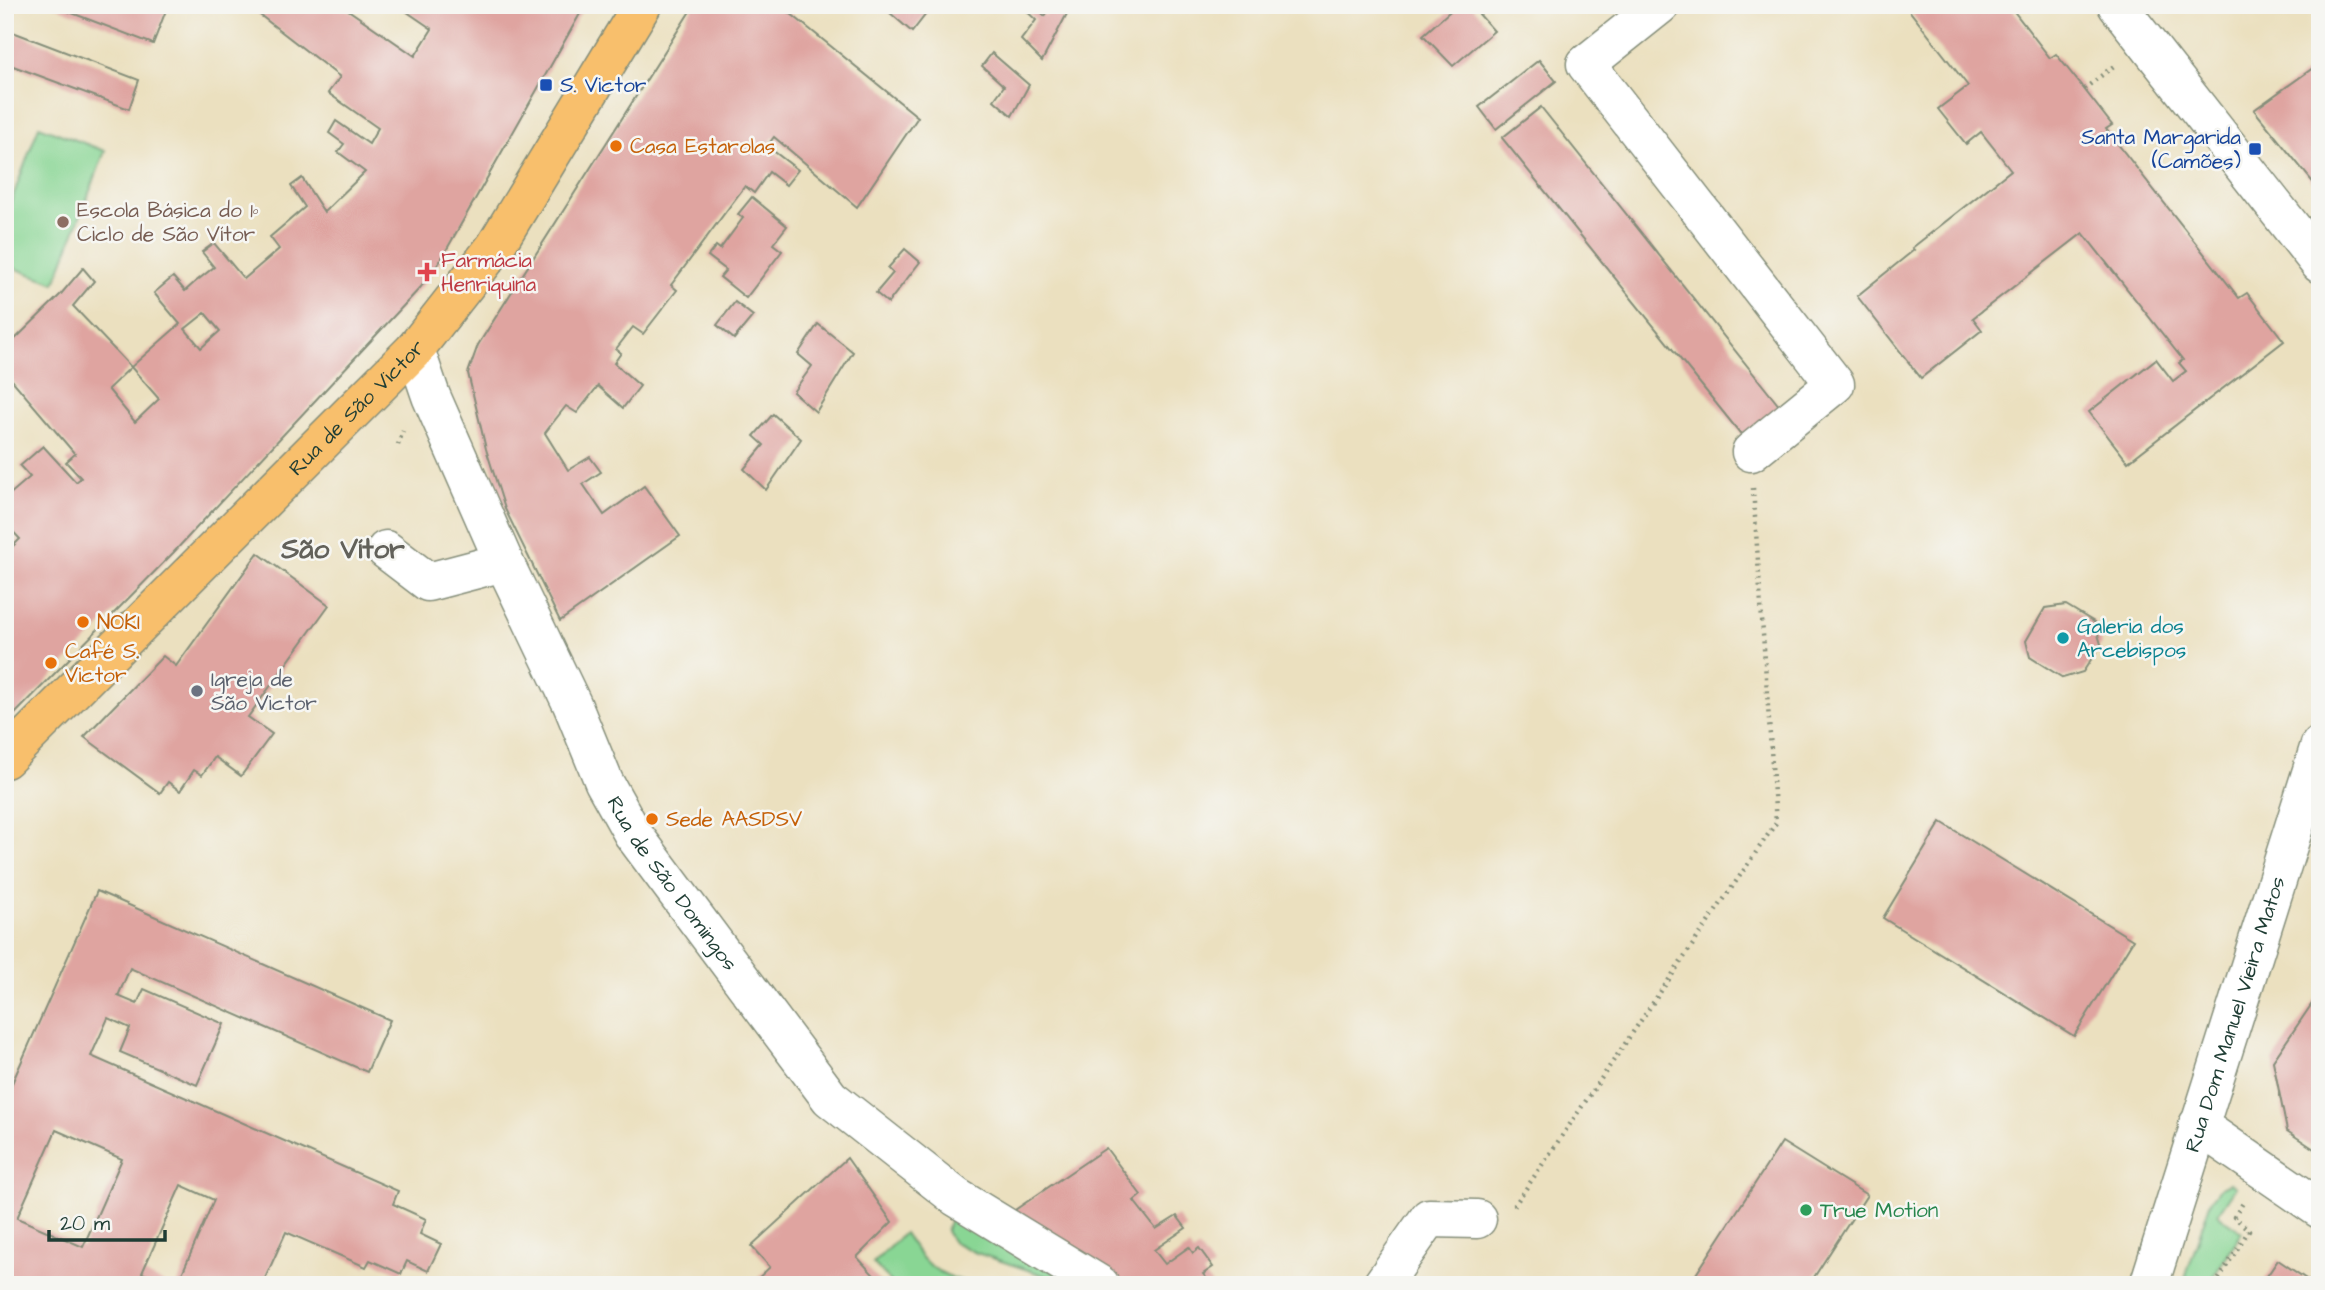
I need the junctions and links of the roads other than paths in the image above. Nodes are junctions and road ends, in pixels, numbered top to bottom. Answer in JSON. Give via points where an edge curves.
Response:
{"nodes":[{"id":1,"x":642,"y":5,"type":"edge"},
{"id":2,"x":1660,"y":5,"type":"edge"},
{"id":3,"x":2117,"y":5,"type":"edge"},
{"id":4,"x":2320,"y":264,"type":"edge"},
{"id":5,"x":415,"y":349,"type":"junction"},
{"id":6,"x":1751,"y":452,"type":"road end"},
{"id":7,"x":386,"y":550,"type":"dead end"},
{"id":8,"x":504,"y":562,"type":"junction"},
{"id":9,"x":2320,"y":746,"type":"edge"},
{"id":10,"x":5,"y":759,"type":"edge"},
{"id":11,"x":2198,"y":1125,"type":"junction"},
{"id":12,"x":2320,"y":1209,"type":"edge"},
{"id":13,"x":1477,"y":1219,"type":"dead end"},
{"id":14,"x":1100,"y":1285,"type":"edge"},
{"id":15,"x":1382,"y":1285,"type":"edge"},
{"id":16,"x":2149,"y":1285,"type":"edge"}],
"edges":[{"from":1,"to":5,"type":"main road","name":"Rua de São Victor","via":[[495,247]]},
{"from":2,"to":6,"type":"street","via":[[1586,64],[1835,384]]},
{"from":3,"to":4,"type":"street"},
{"from":5,"to":8,"type":"street","name":"Rua de São Domingos"},
{"from":5,"to":10,"type":"main road","name":"Rua de São Victor"},
{"from":7,"to":8,"type":"street","via":[[428,582]]},
{"from":8,"to":14,"type":"street","name":"Rua de São Domingos","via":[[604,782],[633,834],[830,1098],[956,1197]]},
{"from":9,"to":11,"type":"street","name":"Rua Dom Manuel Vieira Matos"},
{"from":11,"to":12,"type":"street"},
{"from":11,"to":16,"type":"street","name":"Rua Dom Manuel Vieira Matos"},
{"from":13,"to":15,"type":"street","via":[[1429,1218]]}]}
